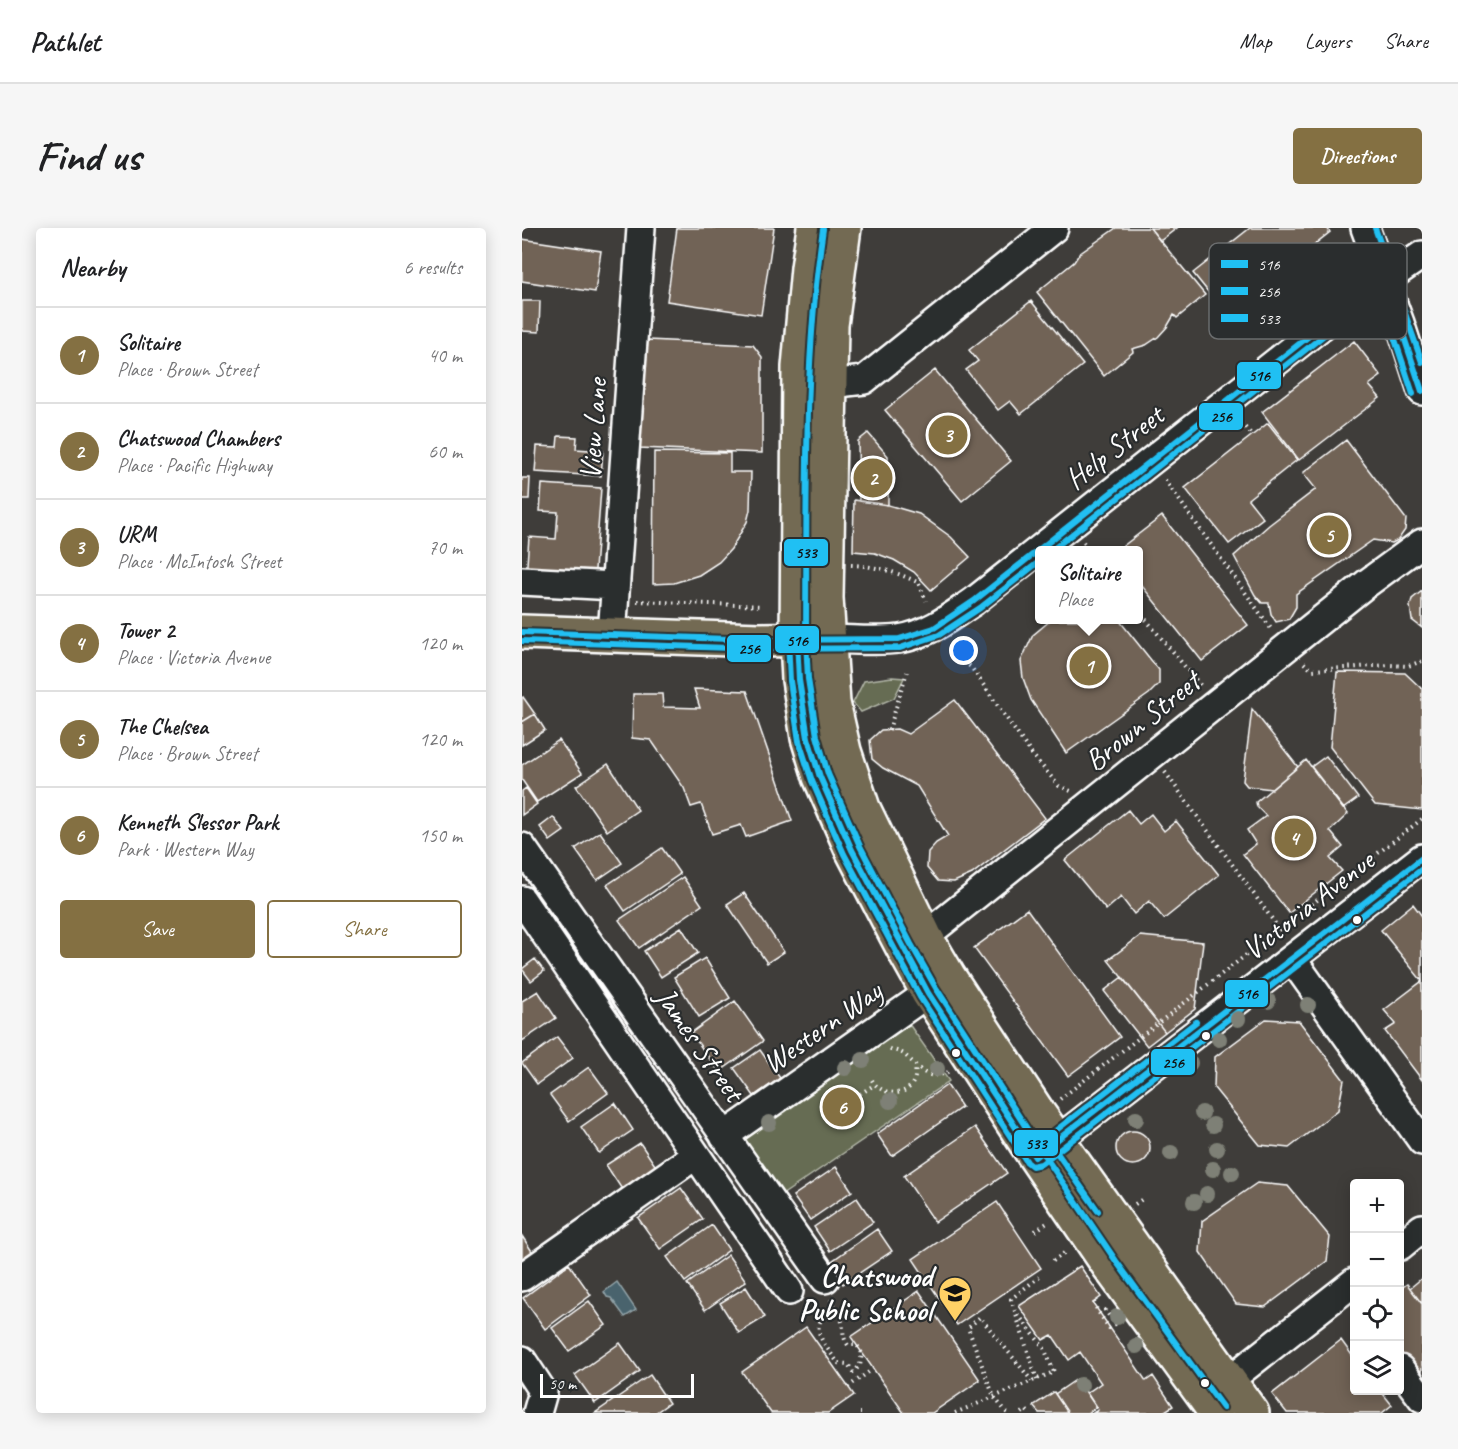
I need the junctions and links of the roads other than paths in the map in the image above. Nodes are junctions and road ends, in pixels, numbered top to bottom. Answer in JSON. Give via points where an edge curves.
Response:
{"nodes":[{"id":1,"x":641,"y":228,"type":"edge"},
{"id":2,"x":814,"y":228,"type":"edge"},
{"id":3,"x":844,"y":228,"type":"edge"},
{"id":4,"x":1054,"y":228,"type":"edge"},
{"id":5,"x":1365,"y":228,"type":"edge"},
{"id":6,"x":1371,"y":243,"type":"edge"},
{"id":7,"x":1422,"y":255,"type":"edge"},
{"id":8,"x":1407,"y":265,"type":"edge"},
{"id":9,"x":1305,"y":339,"type":"edge"},
{"id":10,"x":1405,"y":339,"type":"edge"},
{"id":11,"x":830,"y":384,"type":"junction"},
{"id":12,"x":1422,"y":391,"type":"edge"},
{"id":13,"x":1422,"y":543,"type":"edge"},
{"id":14,"x":1043,"y":546,"type":"edge"},
{"id":15,"x":1035,"y":552,"type":"edge"},
{"id":16,"x":522,"y":581,"type":"edge"},
{"id":17,"x":621,"y":593,"type":"junction"},
{"id":18,"x":522,"y":632,"type":"edge"},
{"id":19,"x":612,"y":635,"type":"junction"},
{"id":20,"x":812,"y":639,"type":"junction"},
{"id":21,"x":522,"y":847,"type":"edge"},
{"id":22,"x":1422,"y":858,"type":"edge"},
{"id":23,"x":522,"y":900,"type":"edge"},
{"id":24,"x":914,"y":942,"type":"junction"},
{"id":25,"x":1292,"y":959,"type":"junction"},
{"id":26,"x":928,"y":993,"type":"junction"},
{"id":27,"x":724,"y":1136,"type":"junction"},
{"id":28,"x":1422,"y":1140,"type":"edge"},
{"id":29,"x":1047,"y":1148,"type":"junction"},
{"id":30,"x":696,"y":1155,"type":"junction"},
{"id":31,"x":1422,"y":1228,"type":"edge"},
{"id":32,"x":1404,"y":1243,"type":"edge"},
{"id":33,"x":522,"y":1277,"type":"edge"},
{"id":34,"x":825,"y":1279,"type":"road end"},
{"id":35,"x":789,"y":1292,"type":"dead end"},
{"id":36,"x":1349,"y":1296,"type":"edge"},
{"id":37,"x":522,"y":1360,"type":"edge"},
{"id":38,"x":1404,"y":1375,"type":"edge"},
{"id":39,"x":1216,"y":1398,"type":"edge"},
{"id":40,"x":1422,"y":1398,"type":"edge"},
{"id":41,"x":537,"y":1413,"type":"edge"},
{"id":42,"x":1252,"y":1413,"type":"edge"}],
"edges":[{"from":1,"to":17,"type":"street","name":"View Lane"},
{"from":2,"to":20,"type":"main road","via":[[800,367]]},
{"from":3,"to":11,"type":"main road","via":[[833,303]]},
{"from":4,"to":11,"type":"street","via":[[864,380]]},
{"from":5,"to":6,"type":"street"},
{"from":7,"to":8,"type":"street","name":"Help Street"},
{"from":9,"to":14,"type":"street","name":"Help Street"},
{"from":10,"to":12,"type":"street"},
{"from":11,"to":20,"type":"main road","via":[[826,588]]},
{"from":13,"to":24,"type":"street","name":"Brown Street"},
{"from":15,"to":20,"type":"street","name":"Help Street","via":[[934,628],[898,639]]},
{"from":16,"to":17,"type":"street"},
{"from":17,"to":19,"type":"street","name":"View Lane"},
{"from":18,"to":19,"type":"main road"},
{"from":19,"to":20,"type":"main road"},
{"from":20,"to":24,"type":"main road","via":[[863,808]]},
{"from":21,"to":27,"type":"street","name":"James Street"},
{"from":22,"to":25,"type":"street","name":"Victoria Avenue"},
{"from":23,"to":30,"type":"street"},
{"from":24,"to":26,"type":"main road"},
{"from":24,"to":29,"type":"main road","via":[[956,986]]},
{"from":25,"to":28,"type":"street"},
{"from":25,"to":29,"type":"street","name":"Victoria Avenue"},
{"from":26,"to":27,"type":"street","name":"Western Way"},
{"from":26,"to":29,"type":"main road"},
{"from":27,"to":34,"type":"street","name":"James Street"},
{"from":29,"to":39,"type":"main road"},
{"from":30,"to":33,"type":"street"},
{"from":30,"to":35,"type":"street"},
{"from":31,"to":32,"type":"street"},
{"from":36,"to":39,"type":"street"},
{"from":37,"to":41,"type":"street","via":[[543,1392]]},
{"from":38,"to":40,"type":"street"},
{"from":39,"to":42,"type":"main road"}]}
